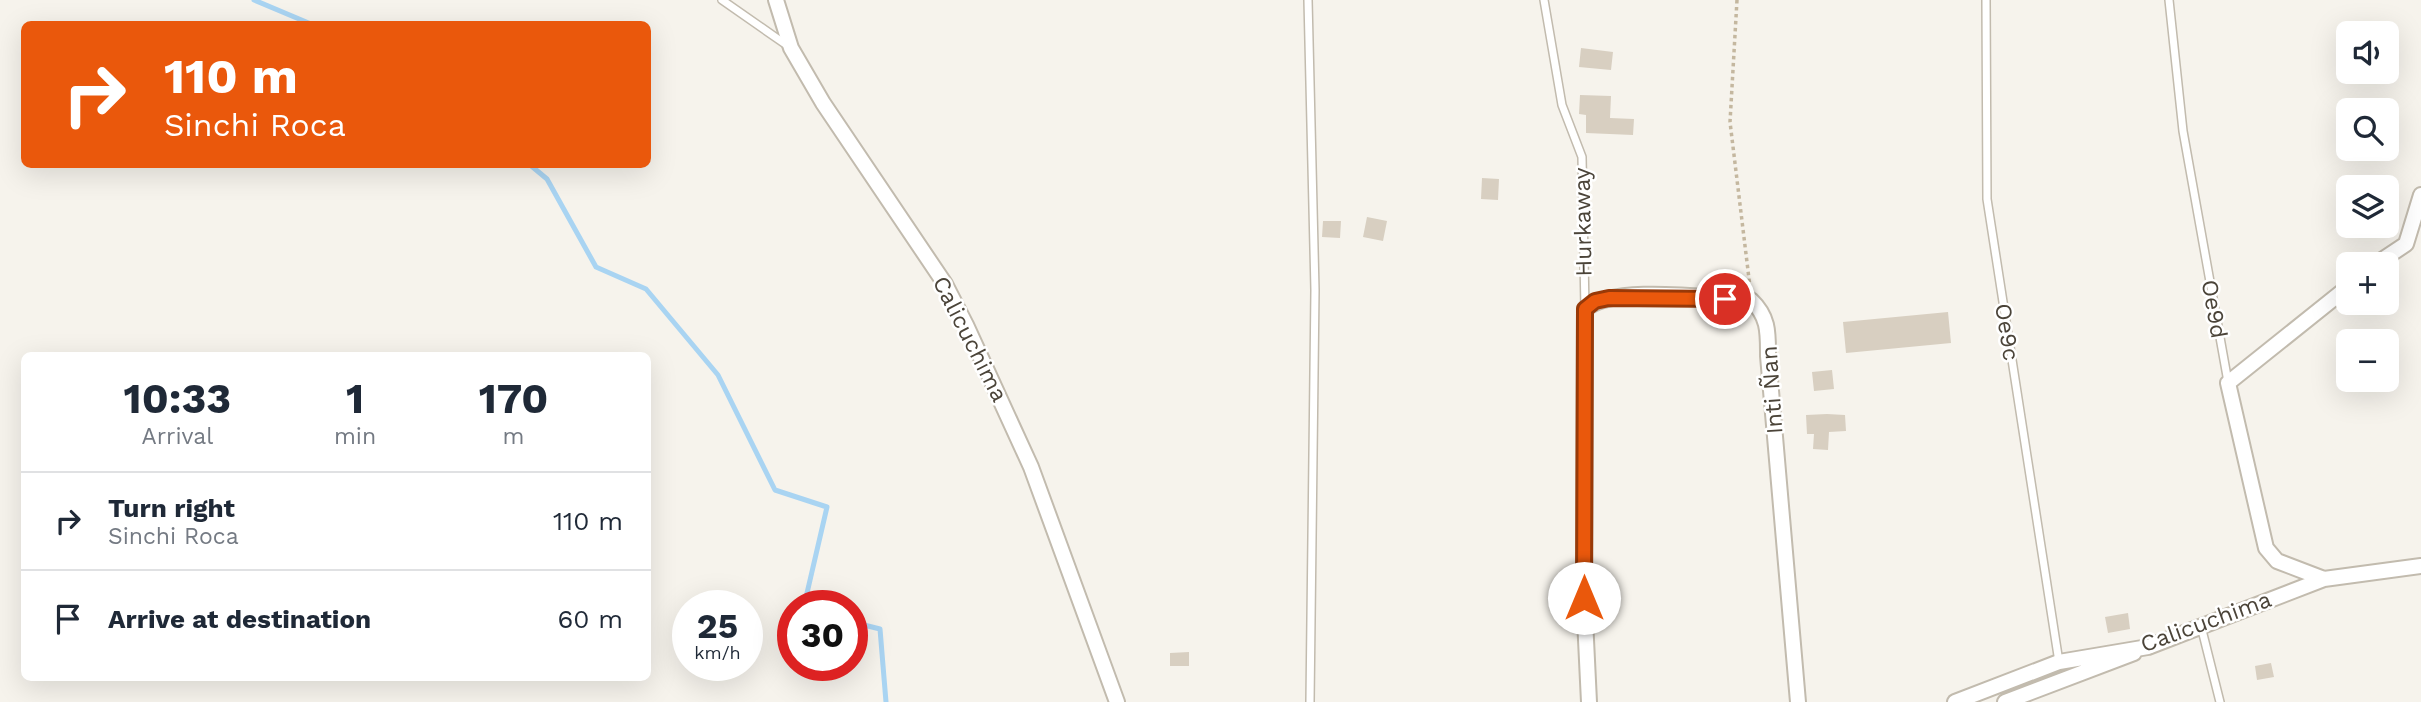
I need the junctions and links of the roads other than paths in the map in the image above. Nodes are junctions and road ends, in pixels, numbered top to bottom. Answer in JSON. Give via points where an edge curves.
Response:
{"nodes":[{"id":1,"x":722,"y":0,"type":"edge"},
{"id":2,"x":776,"y":0,"type":"edge"},
{"id":3,"x":1308,"y":0,"type":"edge"},
{"id":4,"x":1544,"y":0,"type":"edge"},
{"id":5,"x":1986,"y":0,"type":"edge"},
{"id":6,"x":2169,"y":0,"type":"edge"},
{"id":7,"x":791,"y":48,"type":"junction"},
{"id":8,"x":2421,"y":195,"type":"edge"},
{"id":9,"x":2421,"y":240,"type":"edge"},
{"id":10,"x":2406,"y":244,"type":"junction"},
{"id":11,"x":2394,"y":252,"type":"edge"},
{"id":12,"x":2336,"y":297,"type":"edge"},
{"id":13,"x":1585,"y":309,"type":"junction"},
{"id":14,"x":2228,"y":383,"type":"junction"},
{"id":15,"x":2421,"y":566,"type":"edge"},
{"id":16,"x":2324,"y":579,"type":"junction"},
{"id":17,"x":2201,"y":626,"type":"junction"},
{"id":18,"x":2148,"y":647,"type":"junction"},
{"id":19,"x":2059,"y":662,"type":"junction"},
{"id":20,"x":1118,"y":702,"type":"edge"},
{"id":21,"x":1310,"y":702,"type":"edge"},
{"id":22,"x":1588,"y":702,"type":"edge"},
{"id":23,"x":1798,"y":702,"type":"edge"},
{"id":24,"x":1955,"y":702,"type":"edge"},
{"id":25,"x":2005,"y":702,"type":"edge"},
{"id":26,"x":2220,"y":702,"type":"edge"}],
"edges":[{"from":1,"to":7,"type":"lane"},
{"from":2,"to":7,"type":"street","name":"Calicuchima"},
{"from":3,"to":21,"type":"lane","via":[[1315,290]]},
{"from":4,"to":13,"type":"lane","name":"Hurkaway","via":[[1562,105],[1582,157]]},
{"from":5,"to":19,"type":"lane","name":"Oe9c","via":[[1987,199]]},
{"from":6,"to":14,"type":"lane","name":"Oe9d","via":[[2183,131]]},
{"from":7,"to":20,"type":"street","name":"Calicuchima","via":[[945,284],[966,325],[1031,467]]},
{"from":8,"to":10,"type":"street"},
{"from":9,"to":10,"type":"street"},
{"from":10,"to":11,"type":"street"},
{"from":12,"to":14,"type":"street"},
{"from":13,"to":22,"type":"street","name":"Hurkaway"},
{"from":13,"to":23,"type":"street","name":"Inti Ñan","via":[[1609,298],[1752,300],[1762,310],[1768,327]]},
{"from":14,"to":16,"type":"street","name":"Oe9d","via":[[2266,548],[2277,561]]},
{"from":15,"to":16,"type":"street","name":"Calicuchima"},
{"from":16,"to":17,"type":"street","name":"Calicuchima"},
{"from":17,"to":18,"type":"street","name":"Calicuchima"},
{"from":17,"to":26,"type":"lane"},
{"from":18,"to":19,"type":"street","name":"Calicuchima"},
{"from":18,"to":25,"type":"street"},
{"from":19,"to":24,"type":"street","name":"Calicuchima"}]}
